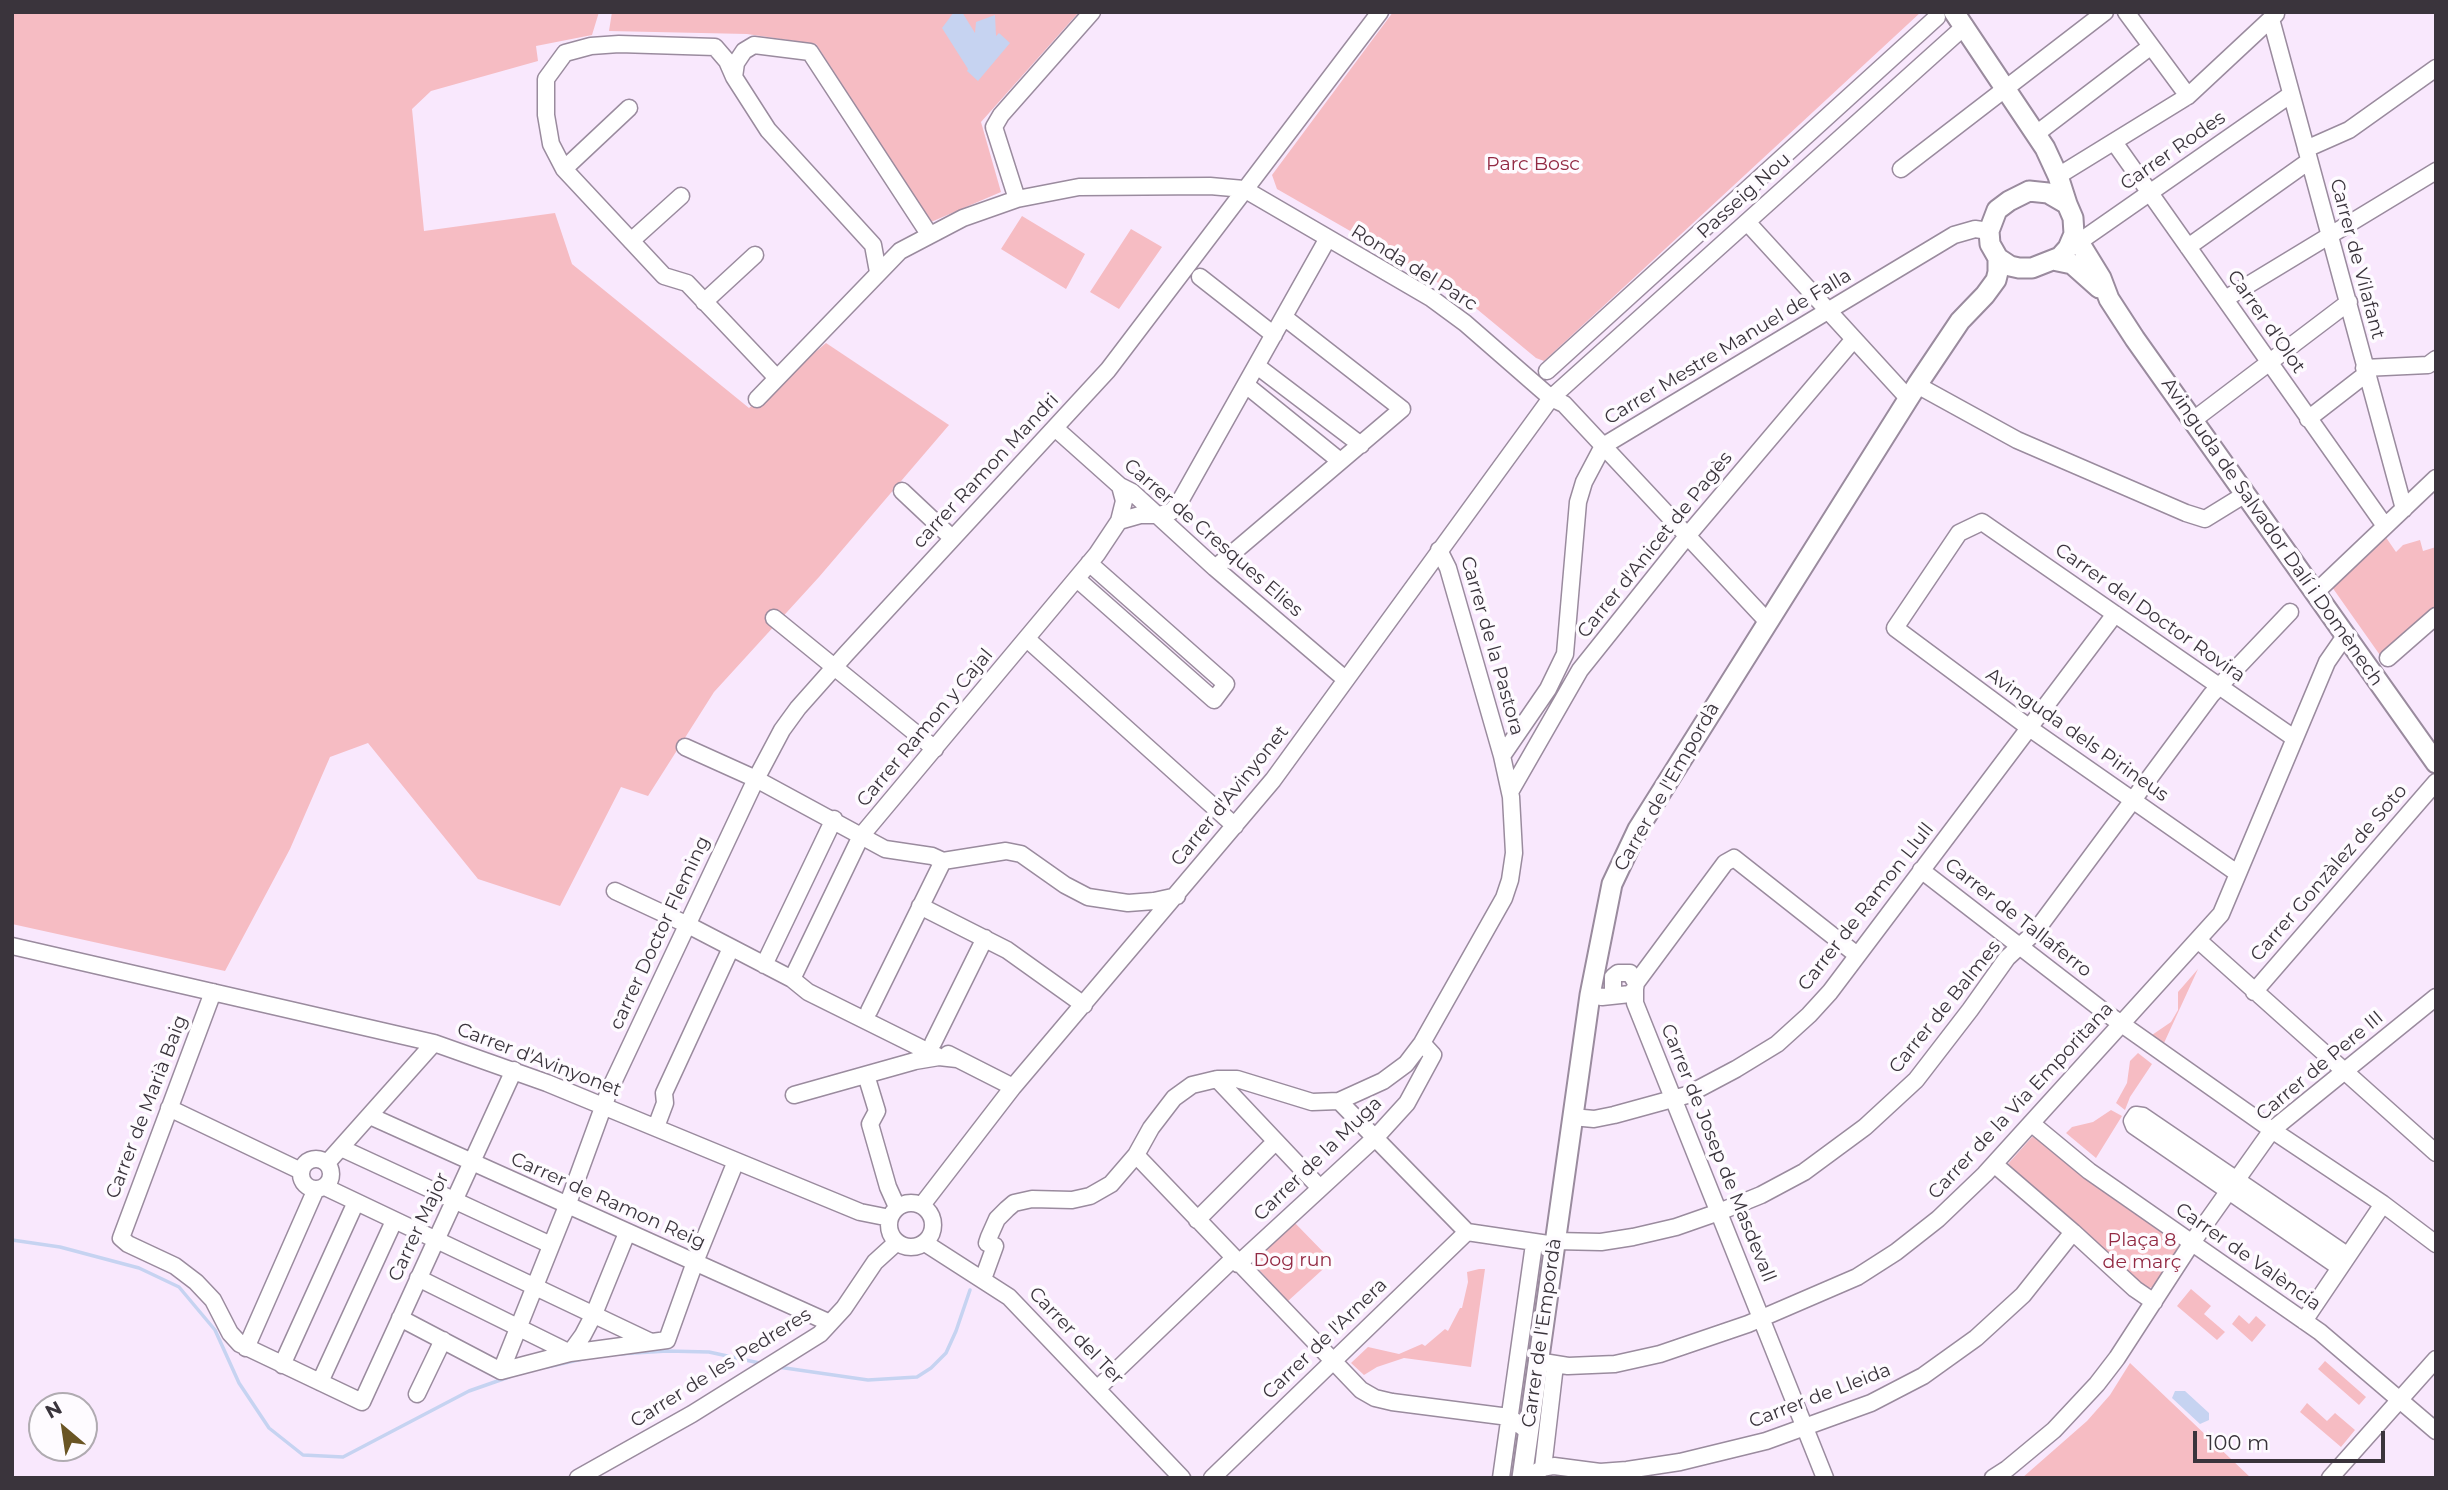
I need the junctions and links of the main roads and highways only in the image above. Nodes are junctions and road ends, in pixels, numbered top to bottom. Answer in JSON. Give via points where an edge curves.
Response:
{"nodes":[{"id":1,"x":1953,"y":16,"type":"edge"},
{"id":2,"x":2048,"y":155,"type":"junction"},
{"id":3,"x":2029,"y":191,"type":"junction"},
{"id":4,"x":2067,"y":204,"type":"junction"},
{"id":5,"x":2077,"y":238,"type":"junction"},
{"id":6,"x":1998,"y":257,"type":"junction"},
{"id":7,"x":2053,"y":260,"type":"junction"},
{"id":8,"x":2032,"y":268,"type":"junction"},
{"id":9,"x":1985,"y":295,"type":"junction"},
{"id":10,"x":2109,"y":299,"type":"junction"},
{"id":11,"x":2436,"y":763,"type":"edge"},
{"id":12,"x":1525,"y":1478,"type":"edge"}],
"edges":[{"from":1,"to":2,"type":"main road"},
{"from":2,"to":3,"type":"main road","via":[[2043,175]]},
{"from":2,"to":4,"type":"main road"},
{"from":3,"to":4,"type":"main road","via":[[2048,193]]},
{"from":3,"to":6,"type":"main road","via":[[1997,210],[1989,231]]},
{"from":4,"to":5,"type":"main road"},
{"from":5,"to":7,"type":"main road"},
{"from":5,"to":10,"type":"main road"},
{"from":6,"to":8,"type":"main road","via":[[2010,266]]},
{"from":6,"to":9,"type":"main road","via":[[1996,280]]},
{"from":7,"to":8,"type":"main road"},
{"from":7,"to":10,"type":"main road","via":[[2079,268]]},
{"from":8,"to":9,"type":"main road"},
{"from":9,"to":12,"type":"main road","name":"Carrer de l'Empordà","via":[[1960,321],[1913,392],[1620,863],[1607,901],[1590,995],[1555,1243],[1546,1363],[1528,1431]]},
{"from":10,"to":11,"type":"main road","name":"Avinguda de Salvador Dalí i Domènech"}]}
